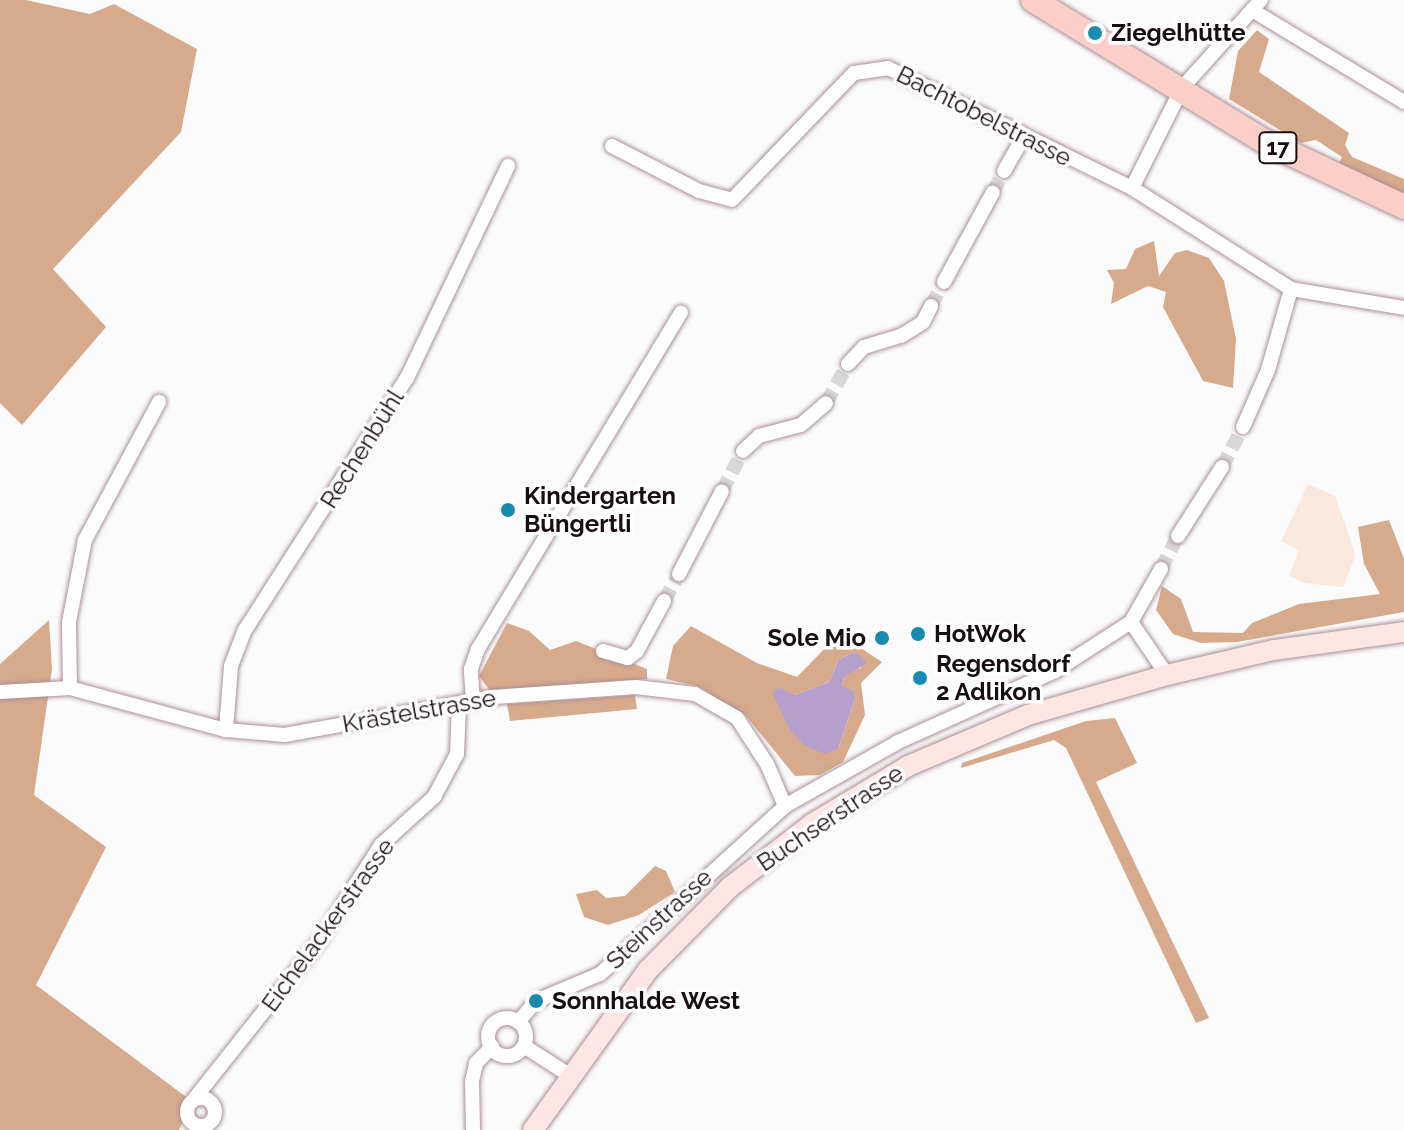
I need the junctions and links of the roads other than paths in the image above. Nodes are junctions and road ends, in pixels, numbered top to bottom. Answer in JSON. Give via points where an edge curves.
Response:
{"nodes":[{"id":1,"x":1033,"y":0,"type":"edge"},
{"id":2,"x":1256,"y":5,"type":"edge"},
{"id":3,"x":1182,"y":88,"type":"junction"},
{"id":4,"x":1404,"y":102,"type":"edge"},
{"id":5,"x":1023,"y":138,"type":"junction"},
{"id":6,"x":612,"y":146,"type":"dead end"},
{"id":7,"x":508,"y":166,"type":"dead end"},
{"id":8,"x":1004,"y":171,"type":"tunnel mouth"},
{"id":9,"x":1132,"y":188,"type":"junction"},
{"id":10,"x":993,"y":192,"type":"tunnel mouth"},
{"id":11,"x":1404,"y":207,"type":"edge"},
{"id":12,"x":944,"y":282,"type":"tunnel mouth"},
{"id":13,"x":1291,"y":289,"type":"junction"},
{"id":14,"x":931,"y":306,"type":"tunnel mouth"},
{"id":15,"x":1404,"y":308,"type":"edge"},
{"id":16,"x":681,"y":313,"type":"dead end"},
{"id":17,"x":848,"y":364,"type":"tunnel mouth"},
{"id":18,"x":159,"y":402,"type":"dead end"},
{"id":19,"x":826,"y":403,"type":"tunnel mouth"},
{"id":20,"x":1243,"y":427,"type":"tunnel mouth"},
{"id":21,"x":743,"y":451,"type":"tunnel mouth"},
{"id":22,"x":1222,"y":467,"type":"tunnel mouth"},
{"id":23,"x":722,"y":491,"type":"tunnel mouth"},
{"id":24,"x":1178,"y":536,"type":"tunnel mouth"},
{"id":25,"x":1161,"y":569,"type":"tunnel mouth"},
{"id":26,"x":679,"y":574,"type":"tunnel mouth"},
{"id":27,"x":664,"y":601,"type":"tunnel mouth"},
{"id":28,"x":1131,"y":622,"type":"junction"},
{"id":29,"x":1404,"y":632,"type":"edge"},
{"id":30,"x":603,"y":651,"type":"dead end"},
{"id":31,"x":1167,"y":675,"type":"junction"},
{"id":32,"x":70,"y":688,"type":"junction"},
{"id":33,"x":0,"y":692,"type":"edge"},
{"id":34,"x":466,"y":702,"type":"junction"},
{"id":35,"x":226,"y":730,"type":"junction"},
{"id":36,"x":785,"y":806,"type":"junction"},
{"id":37,"x":518,"y":1022,"type":"junction"},
{"id":38,"x":524,"y":1046,"type":"junction"},
{"id":39,"x":492,"y":1047,"type":"junction"},
{"id":40,"x":569,"y":1075,"type":"junction"},
{"id":41,"x":195,"y":1098,"type":"dead end"},
{"id":42,"x":473,"y":1130,"type":"edge"},
{"id":43,"x":533,"y":1130,"type":"edge"}],
"edges":[{"from":1,"to":3,"type":"main road","number":"17"},
{"from":2,"to":3,"type":"street"},
{"from":2,"to":4,"type":"street"},
{"from":3,"to":9,"type":"street"},
{"from":3,"to":11,"type":"main road","number":"17","via":[[1275,147]]},
{"from":5,"to":6,"type":"street","name":"Bachtobelstrasse","via":[[888,68],[871,68],[854,73],[829,96],[732,200],[708,196]]},
{"from":5,"to":8,"type":"street"},
{"from":5,"to":9,"type":"street","name":"Bachtobelstrasse"},
{"from":7,"to":35,"type":"street","name":"Rechenbühl","via":[[407,378],[245,630],[231,666]]},
{"from":9,"to":13,"type":"street","name":"Bachtobelstrasse"},
{"from":10,"to":12,"type":"street"},
{"from":13,"to":15,"type":"street","name":"Bachtobelstrasse"},
{"from":13,"to":20,"type":"street","via":[[1268,370]]},
{"from":14,"to":17,"type":"street","via":[[923,322],[901,336],[864,347]]},
{"from":16,"to":34,"type":"street","name":"Eichelackerstrasse","via":[[478,649]]},
{"from":18,"to":32,"type":"street","via":[[85,540],[69,622]]},
{"from":19,"to":21,"type":"street","via":[[801,425],[771,430]]},
{"from":22,"to":24,"type":"street"},
{"from":23,"to":26,"type":"street"},
{"from":25,"to":28,"type":"street"},
{"from":27,"to":30,"type":"street","via":[[637,651],[628,658]]},
{"from":28,"to":31,"type":"street"},
{"from":28,"to":36,"type":"street","name":"Steinstrasse","via":[[1055,671],[898,742]]},
{"from":29,"to":31,"type":"main road","name":"Buchserstrasse","via":[[1274,650]]},
{"from":31,"to":40,"type":"main road","name":"Buchserstrasse","via":[[1002,726],[908,766],[812,824],[730,887],[648,970]]},
{"from":32,"to":33,"type":"street","name":"Krästelstrasse"},
{"from":32,"to":35,"type":"street","name":"Krästelstrasse"},
{"from":34,"to":35,"type":"street","name":"Krästelstrasse","via":[[285,735]]},
{"from":34,"to":36,"type":"street","name":"Krästelstrasse","via":[[636,687],[695,694],[737,718],[767,764]]},
{"from":34,"to":41,"type":"street","name":"Eichelackerstrasse","via":[[457,754],[434,797],[381,845],[318,943]]},
{"from":36,"to":37,"type":"street","name":"Steinstrasse","via":[[600,974],[536,1001]]},
{"from":37,"to":38,"type":"street","via":[[525,1033]]},
{"from":37,"to":39,"type":"street","name":"Steinstrasse","via":[[506,1018],[494,1024],[489,1035]]},
{"from":38,"to":39,"type":"street","via":[[505,1056]]},
{"from":38,"to":40,"type":"street"},
{"from":39,"to":42,"type":"street","name":"Steinstrasse","via":[[476,1063]]},
{"from":40,"to":43,"type":"main road","name":"Buchserstrasse"}]}
